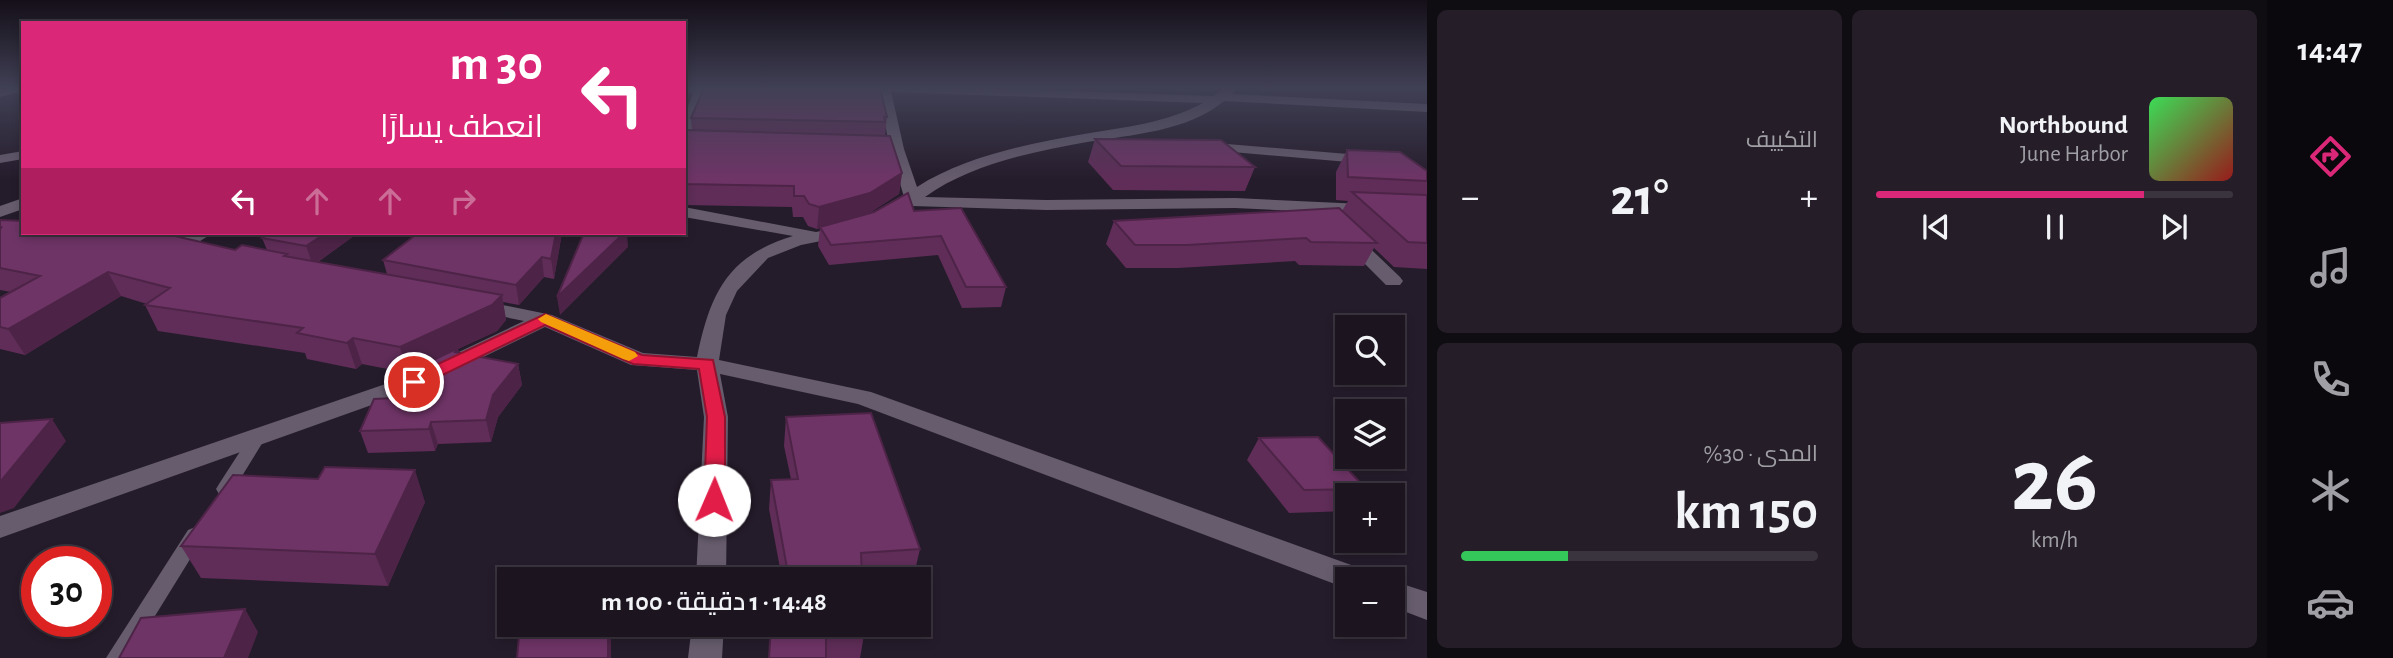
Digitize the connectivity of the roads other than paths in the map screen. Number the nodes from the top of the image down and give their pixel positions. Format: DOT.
graph roads {
  1 [pos="888,119"];
  2 [pos="1173,119"];
  3 [pos="1122,132"];
  4 [pos="1151,141"];
  5 [pos="1186,145"];
  6 [pos="21,155"];
  7 [pos="0,159"];
  8 [pos="1360,159"];
  9 [pos="910,199"];
  10 [pos="21,204"];
  11 [pos="1317,206"];
  12 [pos="0,212"];
  13 [pos="686,212"];
  14 [pos="1427,212"];
  15 [pos="821,236"];
  16 [pos="204,242"];
  17 [pos="171,246"];
  18 [pos="1393,281"];
  19 [pos="463,303"];
  20 [pos="545,319"];
  21 [pos="707,364"];
  22 [pos="258,437"];
  23 [pos="0,527"];
  24 [pos="712,567"];
  25 [pos="1335,572"];
  26 [pos="1405,598"];
  27 [pos="1427,606"];
  28 [pos="707,637"];
  29 [pos="117,658"];
  30 [pos="705,658"];
  1 -- 9 [label="street"];
  2 -- 3 [label="street"];
  3 -- 4 [label="street"];
  3 -- 9 [label="street"];
  5 -- 8 [label="street"];
  6 -- 7 [label="street"];
  9 -- 11 [label="street"];
  9 -- 15 [label="street"];
  10 -- 12 [label="street"];
  11 -- 14 [label="street"];
  11 -- 18 [label="street"];
  13 -- 15 [label="street"];
  15 -- 21 [label="street"];
  16 -- 17 [label="street"];
  19 -- 20 [label="street"];
  20 -- 21 [label="street"];
  20 -- 22 [label="street"];
  21 -- 24 [label="street"];
  21 -- 25 [label="street"];
  22 -- 23 [label="street"];
  22 -- 29 [label="lane"];
  26 -- 27 [label="street"];
  28 -- 30 [label="street"];
}
